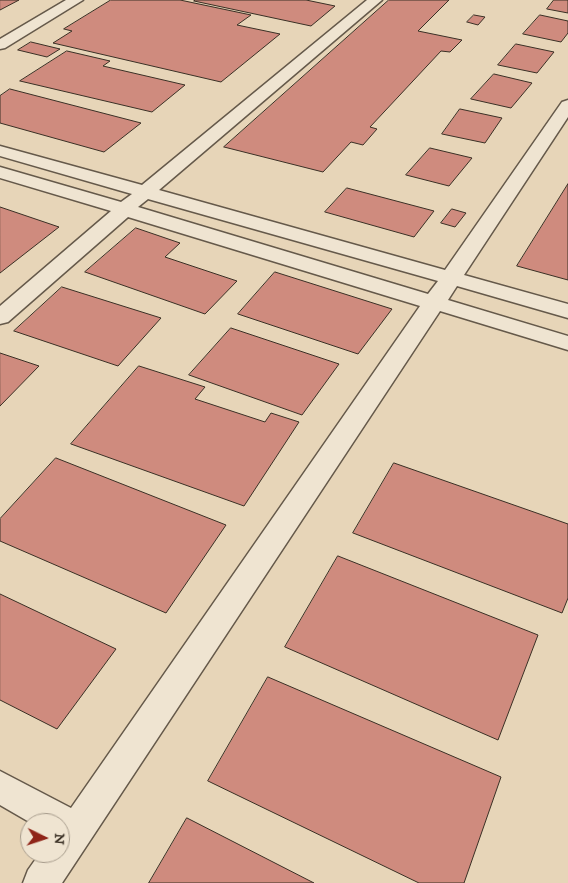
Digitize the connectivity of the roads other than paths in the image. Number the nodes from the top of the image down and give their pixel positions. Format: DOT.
graph roads {
  1 [pos="64,0"];
  2 [pos="76,0"];
  3 [pos="375,0"];
  4 [pos="0,37"];
  5 [pos="0,45"];
  6 [pos="568,105"];
  7 [pos="0,151"];
  8 [pos="0,172"];
  9 [pos="145,192"];
  10 [pos="126,209"];
  11 [pos="452,278"];
  12 [pos="435,302"];
  13 [pos="568,311"];
  14 [pos="0,317"];
  15 [pos="568,342"];
  16 [pos="0,787"];
  17 [pos="77,830"];
  18 [pos="41,883"];
  1 -- 4 [label="street"];
  2 -- 5 [label="street"];
  3 -- 9 [label="street"];
  6 -- 11 [label="street"];
  7 -- 9 [label="street"];
  8 -- 10 [label="street"];
  9 -- 10 [label="street"];
  9 -- 11 [label="street"];
  10 -- 12 [label="street"];
  10 -- 14 [label="street"];
  11 -- 12 [label="street"];
  11 -- 13 [label="street"];
  12 -- 15 [label="street"];
  12 -- 17 [label="street"];
  16 -- 17 [label="street"];
  17 -- 18 [label="street"];
}
